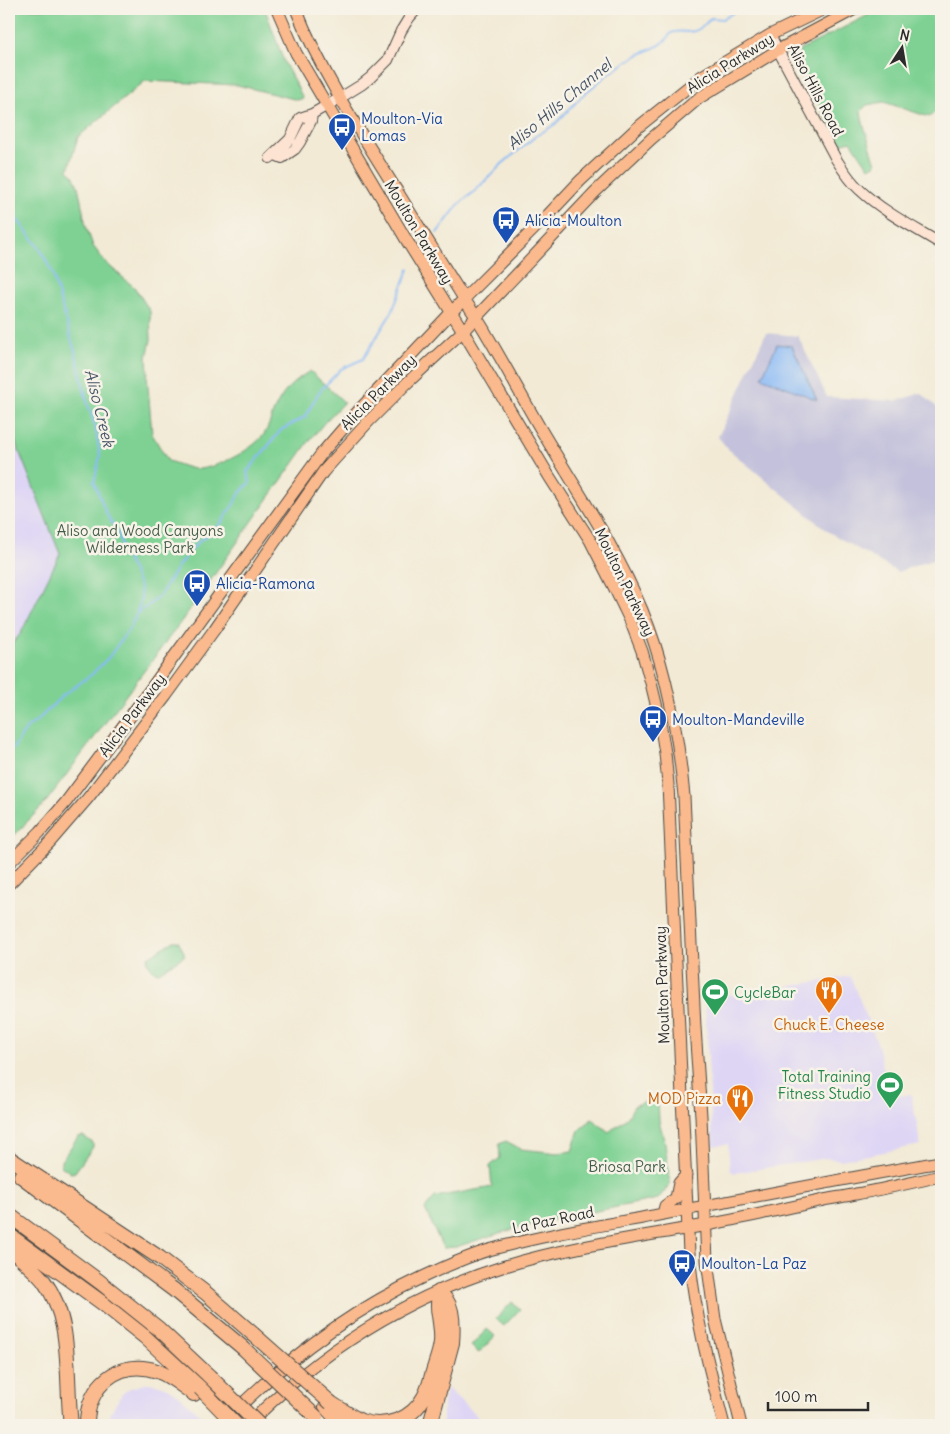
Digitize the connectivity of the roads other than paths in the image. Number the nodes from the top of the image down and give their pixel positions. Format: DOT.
graph roads {
  1 [pos="277,9"];
  2 [pos="296,9"];
  3 [pos="417,9"];
  4 [pos="824,9"];
  5 [pos="855,9"];
  6 [pos="770,35"];
  7 [pos="778,50"];
  8 [pos="340,98"];
  9 [pos="327,106"];
  10 [pos="272,157"];
  11 [pos="941,244"];
  12 [pos="496,295"];
  13 [pos="464,299"];
  14 [pos="451,314"];
  15 [pos="476,317"];
  16 [pos="463,331"];
  17 [pos="487,334"];
  18 [pos="231,579"];
  19 [pos="242,587"];
  20 [pos="147,694"];
  21 [pos="113,766"];
  22 [pos="66,802"];
  23 [pos="9,863"];
  24 [pos="9,884"];
  25 [pos="9,1158"];
  26 [pos="941,1162"];
  27 [pos="9,1168"];
  28 [pos="686,1175"];
  29 [pos="941,1176"];
  30 [pos="704,1206"];
  31 [pos="687,1209"];
  32 [pos="663,1214"];
  33 [pos="9,1215"];
  34 [pos="705,1225"];
  35 [pos="688,1228"];
  36 [pos="9,1236"];
  37 [pos="9,1248"];
  38 [pos="435,1272"];
  39 [pos="439,1292"];
  40 [pos="197,1391"];
  41 [pos="328,1405"];
  42 [pos="320,1421"];
  43 [pos="71,1425"];
  44 [pos="87,1425"];
  45 [pos="221,1425"];
  46 [pos="234,1425"];
  47 [pos="248,1425"];
  48 [pos="259,1425"];
  49 [pos="342,1425"];
  50 [pos="430,1425"];
  51 [pos="724,1425"];
  52 [pos="742,1425"];
  1 -- 9 [label="main road, Moulton Parkway"];
  2 -- 8 [label="main road, Moulton Parkway"];
  3 -- 8 [label="street"];
  4 -- 6 [label="main road, Alicia Parkway"];
  5 -- 7 [label="main road, Alicia Parkway"];
  6 -- 7 [label="street, Aliso Hills Road"];
  6 -- 13 [label="main road, Alicia Parkway"];
  7 -- 11 [label="street, Aliso Hills Road"];
  7 -- 12 [label="main road, Alicia Parkway"];
  8 -- 9 [label="street"];
  8 -- 13 [label="main road, Moulton Parkway"];
  9 -- 10 [label="street"];
  9 -- 14 [label="main road, Moulton Parkway"];
  12 -- 15 [label="main road, Alicia Parkway"];
  12 -- 17 [label="main road"];
  13 -- 14 [label="main road, Alicia Parkway"];
  13 -- 15 [label="main road, Moulton Parkway"];
  14 -- 16 [label="main road, Moulton Parkway"];
  14 -- 18 [label="main road, Alicia Parkway"];
  15 -- 16 [label="main road, Alicia Parkway"];
  15 -- 17 [label="main road, Moulton Parkway"];
  16 -- 19 [label="main road, Alicia Parkway"];
  16 -- 28 [label="main road, Moulton Parkway"];
  17 -- 30 [label="main road, Moulton Parkway"];
  18 -- 19 [label="main road"];
  18 -- 20 [label="main road, Alicia Parkway"];
  19 -- 21 [label="main road, Alicia Parkway"];
  20 -- 21 [label="main road"];
  20 -- 22 [label="main road, Alicia Parkway"];
  21 -- 22 [label="main road"];
  21 -- 24 [label="main road, Alicia Parkway"];
  22 -- 23 [label="main road, Alicia Parkway"];
  25 -- 41 [label="highway, bridge"];
  26 -- 30 [label="main road, La Paz Road"];
  27 -- 42 [label="highway, bridge"];
  28 -- 31 [label="main road, Moulton Parkway"];
  28 -- 32 [label="main road"];
  29 -- 34 [label="main road"];
  30 -- 31 [label="main road, La Paz Road"];
  30 -- 34 [label="main road, Moulton Parkway"];
  31 -- 32 [label="main road, La Paz Road"];
  31 -- 35 [label="main road, Moulton Parkway"];
  32 -- 38 [label="main road, La Paz Road"];
  33 -- 48 [label="highway, bridge"];
  34 -- 35 [label="main road"];
  34 -- 52 [label="main road, Moulton Parkway"];
  35 -- 39 [label="main road"];
  35 -- 51 [label="main road, Moulton Parkway"];
  36 -- 40 [label="highway"];
  37 -- 43 [label="highway"];
  38 -- 39 [label="main road"];
  38 -- 45 [label="main road, La Paz Road"];
  39 -- 41 [label="highway"];
  39 -- 47 [label="main road"];
  39 -- 50 [label="highway"];
  40 -- 44 [label="highway"];
  40 -- 46 [label="highway, bridge"];
  41 -- 49 [label="highway"];
}
